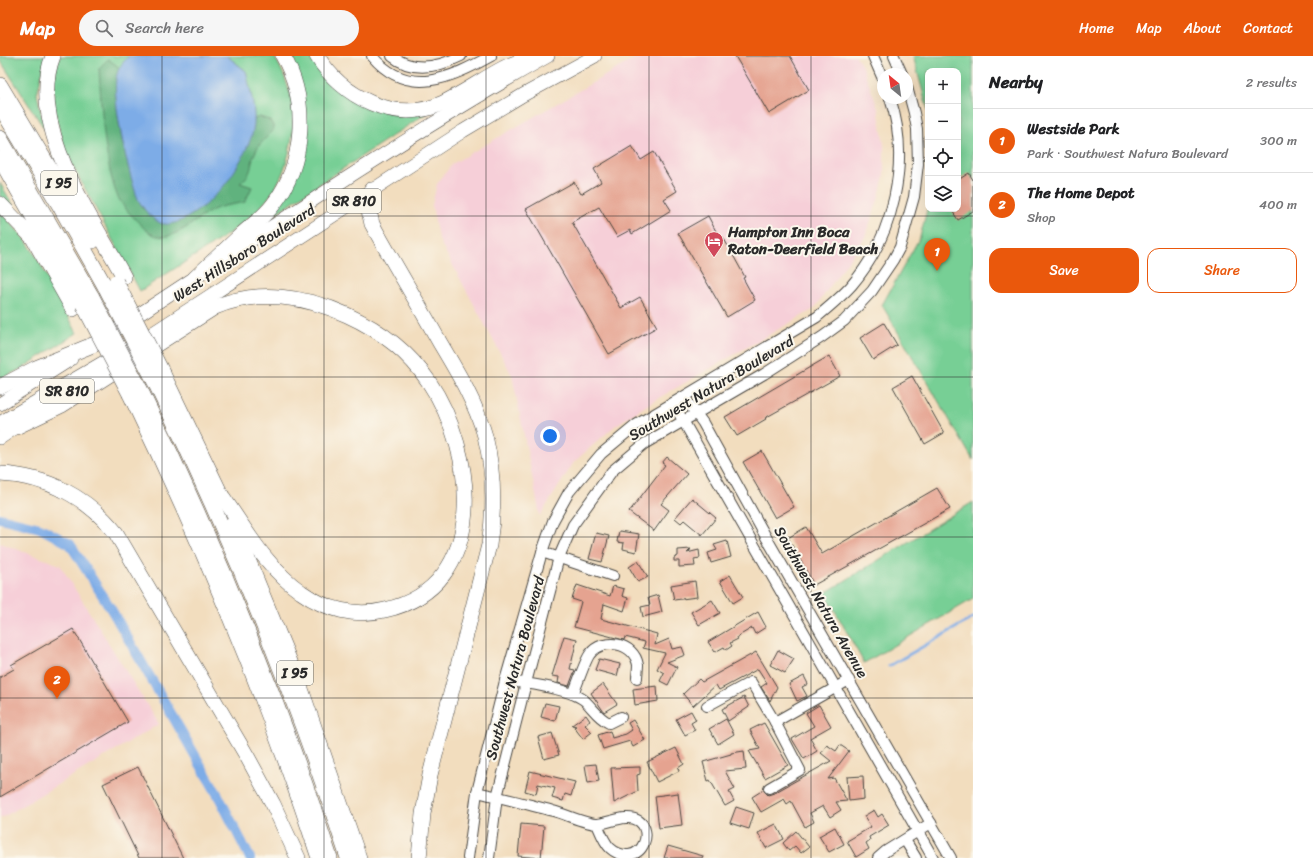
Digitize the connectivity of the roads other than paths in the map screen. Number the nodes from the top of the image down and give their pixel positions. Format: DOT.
graph roads {
  1 [pos="53,56"];
  2 [pos="283,56"];
  3 [pos="317,56"];
  4 [pos="372,56"];
  5 [pos="392,56"];
  6 [pos="461,56"];
  7 [pos="491,56"];
  8 [pos="535,56"];
  9 [pos="548,56"];
  10 [pos="594,56"];
  11 [pos="872,56"];
  12 [pos="894,56"];
  13 [pos="878,68"];
  14 [pos="899,68"];
  15 [pos="0,85"];
  16 [pos="892,104"];
  17 [pos="912,104"];
  18 [pos="0,106"];
  19 [pos="0,138"];
  20 [pos="0,159"];
  21 [pos="371,190"];
  22 [pos="0,204"];
  23 [pos="195,278"];
  24 [pos="115,282"];
  25 [pos="83,303"];
  26 [pos="95,344"];
  27 [pos="116,360"];
  28 [pos="158,377"];
  29 [pos="0,387"];
  30 [pos="135,392"];
  31 [pos="684,397"];
  32 [pos="673,403"];
  33 [pos="0,404"];
  34 [pos="696,412"];
  35 [pos="682,420"];
  36 [pos="0,424"];
  37 [pos="16,427"];
  38 [pos="0,438"];
  39 [pos="726,465"];
  40 [pos="712,472"];
  41 [pos="0,474"];
  42 [pos="220,493"];
  43 [pos="542,552"];
  44 [pos="559,557"];
  45 [pos="614,576"];
  46 [pos="637,678"];
  47 [pos="849,680"];
  48 [pos="504,681"];
  49 [pos="526,683"];
  50 [pos="835,688"];
  51 [pos="573,694"];
  52 [pos="707,706"];
  53 [pos="621,717"];
  54 [pos="775,722"];
  55 [pos="769,788"];
  56 [pos="477,792"];
  57 [pos="497,797"];
  58 [pos="931,823"];
  59 [pos="597,824"];
  60 [pos="918,832"];
  61 [pos="904,840"];
  62 [pos="298,858"];
  63 [pos="318,858"];
  64 [pos="330,858"];
  65 [pos="348,858"];
  66 [pos="359,858"];
  67 [pos="419,858"];
  68 [pos="468,858"];
  69 [pos="489,858"];
  70 [pos="878,858"];
  71 [pos="916,858"];
  72 [pos="933,858"];
  73 [pos="951,858"];
  1 -- 24 [label="highway"];
  2 -- 23 [label="highway"];
  3 -- 8 [label="highway"];
  4 -- 7 [label="street"];
  5 -- 6 [label="street"];
  9 -- 23 [label="main road, West Hillsboro Boulevard / SR 810"];
  10 -- 21 [label="main road, West Hillsboro Boulevard / SR 810"];
  11 -- 13 [label="street"];
  12 -- 14 [label="street"];
  15 -- 24 [label="highway, I 95"];
  16 -- 31 [label="street, Southwest Natura Boulevard"];
  17 -- 34 [label="street, Southwest Natura Boulevard"];
  18 -- 24 [label="highway"];
  19 -- 25 [label="highway"];
  20 -- 25 [label="highway, I 95"];
  21 -- 27 [label="main road, West Hillsboro Boulevard / SR 810"];
  21 -- 67 [label="highway"];
  22 -- 25 [label="highway"];
  23 -- 26 [label="main road, West Hillsboro Boulevard / SR 810"];
  24 -- 28 [label="highway, bridge"];
  24 -- 28 [label="highway, I 95, bridge"];
  25 -- 27 [label="highway, I 95, bridge"];
  25 -- 30 [label="highway, bridge"];
  26 -- 29 [label="highway"];
  26 -- 33 [label="main road, West Hillsboro Boulevard / SR 810"];
  27 -- 30 [label="highway, I 95, bridge"];
  27 -- 36 [label="highway"];
  27 -- 37 [label="main road, West Hillsboro Boulevard / SR 810"];
  28 -- 42 [label="highway, I 95"];
  28 -- 65 [label="highway"];
  30 -- 63 [label="highway, I 95"];
  30 -- 64 [label="highway"];
  31 -- 32 [label="street, Southwest Natura Boulevard"];
  31 -- 34 [label="street, Southwest Natura Avenue"];
  32 -- 35 [label="street, Southwest Natura Avenue"];
  32 -- 43 [label="street, Southwest Natura Boulevard"];
  34 -- 35 [label="street, Southwest Natura Boulevard"];
  34 -- 39 [label="street, Southwest Natura Avenue"];
  35 -- 40 [label="street, Southwest Natura Avenue"];
  35 -- 44 [label="street, Southwest Natura Boulevard"];
  37 -- 38 [label="main road, West Hillsboro Boulevard / SR 810"];
  37 -- 42 [label="highway"];
  39 -- 40 [label="street"];
  39 -- 47 [label="street, Southwest Natura Avenue"];
  40 -- 50 [label="street, Southwest Natura Avenue"];
  41 -- 62 [label="highway"];
  42 -- 66 [label="highway, I 95"];
  43 -- 44 [label="street"];
  43 -- 48 [label="street, Southwest Natura Boulevard"];
  44 -- 45 [label="street"];
  44 -- 49 [label="street, Southwest Natura Boulevard"];
  46 -- 51 [label="street"];
  47 -- 50 [label="street"];
  47 -- 58 [label="street, Southwest Natura Avenue"];
  48 -- 49 [label="street"];
  48 -- 56 [label="street, Southwest Natura Boulevard"];
  49 -- 51 [label="street"];
  49 -- 57 [label="street, Southwest Natura Boulevard"];
  50 -- 54 [label="street"];
  50 -- 60 [label="street, Southwest Natura Avenue"];
  51 -- 53 [label="street"];
  52 -- 54 [label="street"];
  54 -- 55 [label="street"];
  56 -- 57 [label="street"];
  56 -- 68 [label="street, Southwest Natura Boulevard"];
  57 -- 59 [label="street"];
  57 -- 69 [label="street, Southwest Natura Boulevard"];
  58 -- 60 [label="street"];
  58 -- 73 [label="street, Southwest Natura Avenue"];
  59 -- 59 [label="street"];
  60 -- 61 [label="street"];
  60 -- 72 [label="street, Southwest Natura Avenue"];
  61 -- 70 [label="street"];
  61 -- 71 [label="street"];
}
